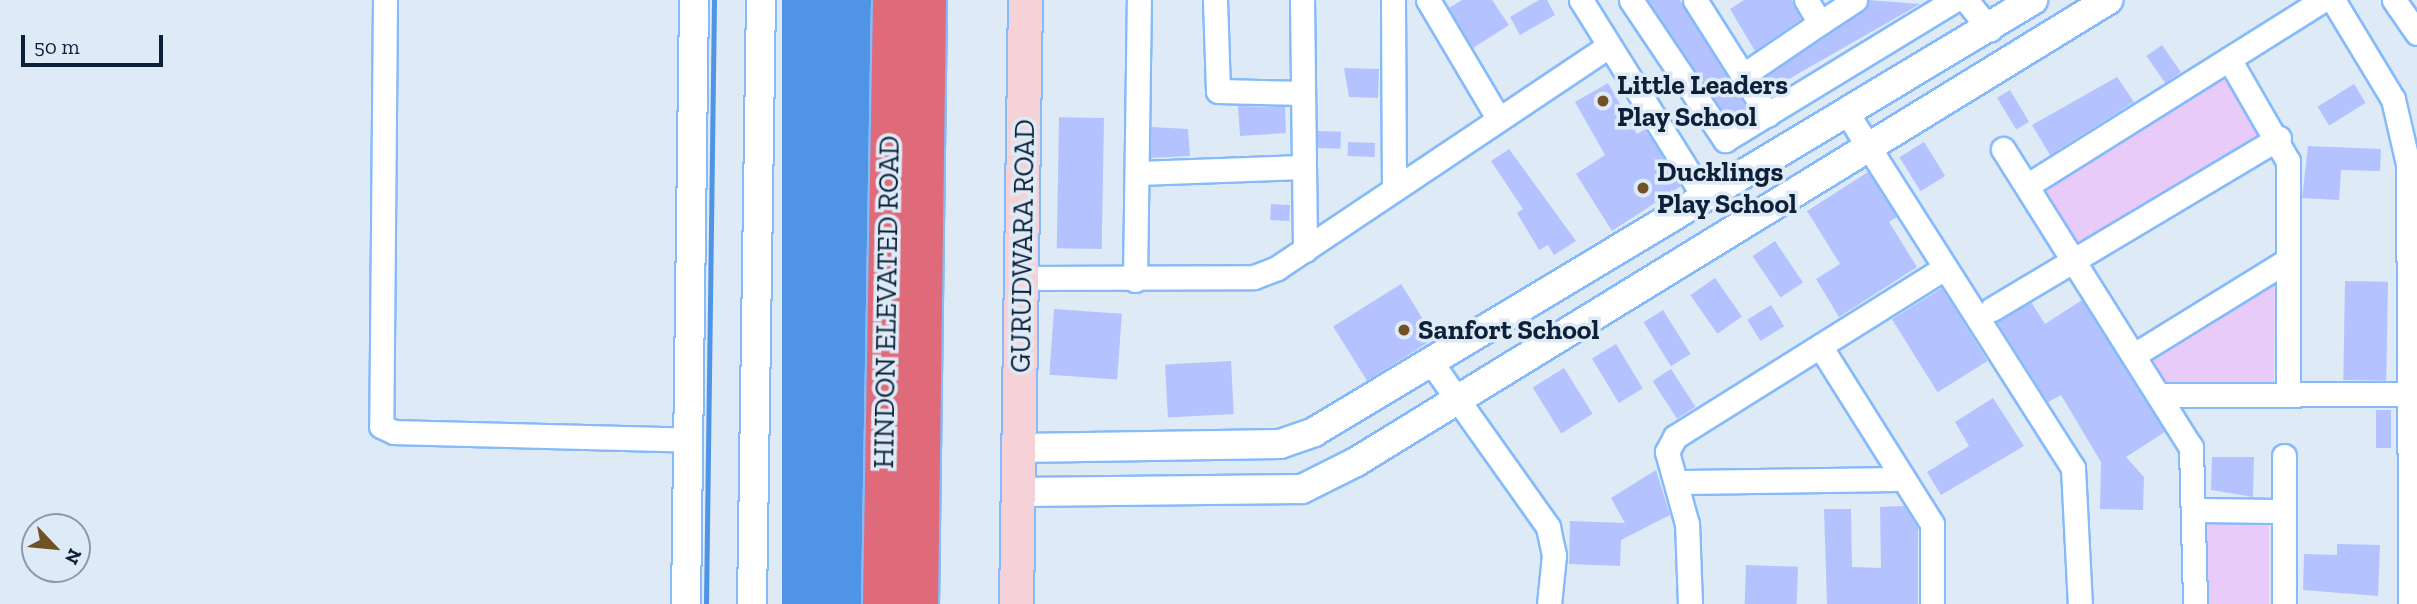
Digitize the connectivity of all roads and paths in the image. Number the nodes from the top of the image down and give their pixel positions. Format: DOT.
graph roads {
  1 [pos="384,0"];
  2 [pos="694,0"];
  3 [pos="761,0"];
  4 [pos="892,0"];
  5 [pos="927,0"];
  6 [pos="1025,0"];
  7 [pos="1139,0"];
  8 [pos="1215,0"];
  9 [pos="1302,0"];
  10 [pos="1393,0"];
  11 [pos="1428,0"];
  12 [pos="1581,0"];
  13 [pos="1631,0"];
  14 [pos="1695,0"];
  15 [pos="1806,0"];
  16 [pos="1855,0"];
  17 [pos="1954,0"];
  18 [pos="1966,0"];
  19 [pos="2033,0"];
  20 [pos="2108,0"];
  21 [pos="2323,0"];
  22 [pos="2333,0"];
  23 [pos="2394,0"];
  24 [pos="1820,23"];
  25 [pos="1990,30"];
  26 [pos="2417,33"];
  27 [pos="1609,46"];
  28 [pos="2229,59"];
  29 [pos="1745,74"];
  30 [pos="1303,93"];
  31 [pos="1845,110"];
  32 [pos="1768,115"];
  33 [pos="1498,118"];
  34 [pos="2279,138"];
  35 [pos="1869,147"];
  36 [pos="2003,149"];
  37 [pos="2412,164"];
  38 [pos="1304,167"];
  39 [pos="1136,173"];
  40 [pos="2028,185"];
  41 [pos="1394,186"];
  42 [pos="1704,197"];
  43 [pos="1305,250"];
  44 [pos="2074,258"];
  45 [pos="2286,261"];
  46 [pos="1943,269"];
  47 [pos="1022,278"];
  48 [pos="1135,280"];
  49 [pos="2414,290"];
  50 [pos="1992,309"];
  51 [pos="1820,346"];
  52 [pos="2134,355"];
  53 [pos="1433,365"];
  54 [pos="2288,393"];
  55 [pos="2159,394"];
  56 [pos="2411,394"];
  57 [pos="1454,402"];
  58 [pos="690,440"];
  59 [pos="1020,448"];
  60 [pos="2284,456"];
  61 [pos="1903,479"];
  62 [pos="1678,482"];
  63 [pos="1020,492"];
  64 [pos="2196,510"];
  65 [pos="2283,511"];
  66 [pos="1019,599"];
  67 [pos="686,604"];
  68 [pos="752,604"];
  69 [pos="882,604"];
  70 [pos="919,604"];
  71 [pos="1549,604"];
  72 [pos="1690,604"];
  73 [pos="1932,604"];
  74 [pos="2080,604"];
  75 [pos="2195,604"];
  76 [pos="2284,604"];
  77 [pos="2410,604"];
  1 -- 58 [label="street"];
  2 -- 58 [label="street"];
  3 -- 68 [label="street"];
  4 -- 69 [label="highway, HINDON ELEVATED ROAD"];
  5 -- 70 [label="highway, HINDON ELEVATED ROAD"];
  6 -- 47 [label="main road, GURUDWARA ROAD"];
  7 -- 39 [label="street"];
  8 -- 30 [label="street"];
  9 -- 30 [label="street"];
  10 -- 41 [label="street"];
  11 -- 33 [label="street"];
  12 -- 27 [label="street"];
  13 -- 32 [label="street"];
  14 -- 29 [label="street"];
  15 -- 24 [label="street"];
  16 -- 24 [label="street"];
  17 -- 32 [label="street"];
  18 -- 25 [label="street"];
  19 -- 25 [label="street"];
  20 -- 35 [label="street"];
  21 -- 28 [label="street"];
  22 -- 37 [label="street"];
  23 -- 26 [label="street"];
  24 -- 29 [label="street"];
  25 -- 31 [label="street"];
  27 -- 33 [label="street"];
  27 -- 42 [label="street"];
  28 -- 34 [label="street"];
  28 -- 40 [label="street"];
  29 -- 32 [label="street"];
  30 -- 38 [label="street"];
  31 -- 35 [label="street"];
  31 -- 42 [label="street"];
  33 -- 41 [label="street"];
  34 -- 44 [label="street"];
  34 -- 45 [label="street"];
  35 -- 46 [label="street"];
  35 -- 57 [label="street"];
  36 -- 40 [label="street"];
  37 -- 49 [label="street"];
  38 -- 39 [label="street"];
  38 -- 43 [label="street"];
  39 -- 48 [label="street"];
  40 -- 44 [label="street"];
  41 -- 43 [label="street"];
  42 -- 53 [label="street"];
  43 -- 48 [label="street"];
  44 -- 50 [label="street"];
  44 -- 52 [label="street"];
  45 -- 52 [label="street"];
  45 -- 54 [label="street"];
  46 -- 51 [label="street"];
  46 -- 74 [label="street"];
  47 -- 48 [label="street"];
  47 -- 59 [label="main road, GURUDWARA ROAD"];
  49 -- 56 [label="street"];
  51 -- 61 [label="street"];
  51 -- 62 [label="street"];
  52 -- 55 [label="street"];
  53 -- 57 [label="street"];
  53 -- 59 [label="street"];
  54 -- 55 [label="street"];
  54 -- 56 [label="street"];
  55 -- 64 [label="street"];
  56 -- 77 [label="street"];
  57 -- 63 [label="street"];
  57 -- 71 [label="street"];
  58 -- 67 [label="street"];
  59 -- 63 [label="main road, GURUDWARA ROAD"];
  60 -- 65 [label="street"];
  61 -- 62 [label="street"];
  61 -- 73 [label="street"];
  62 -- 72 [label="street"];
  63 -- 66 [label="main road, GURUDWARA ROAD"];
  64 -- 65 [label="street"];
  64 -- 75 [label="street"];
  65 -- 76 [label="street"];
}
